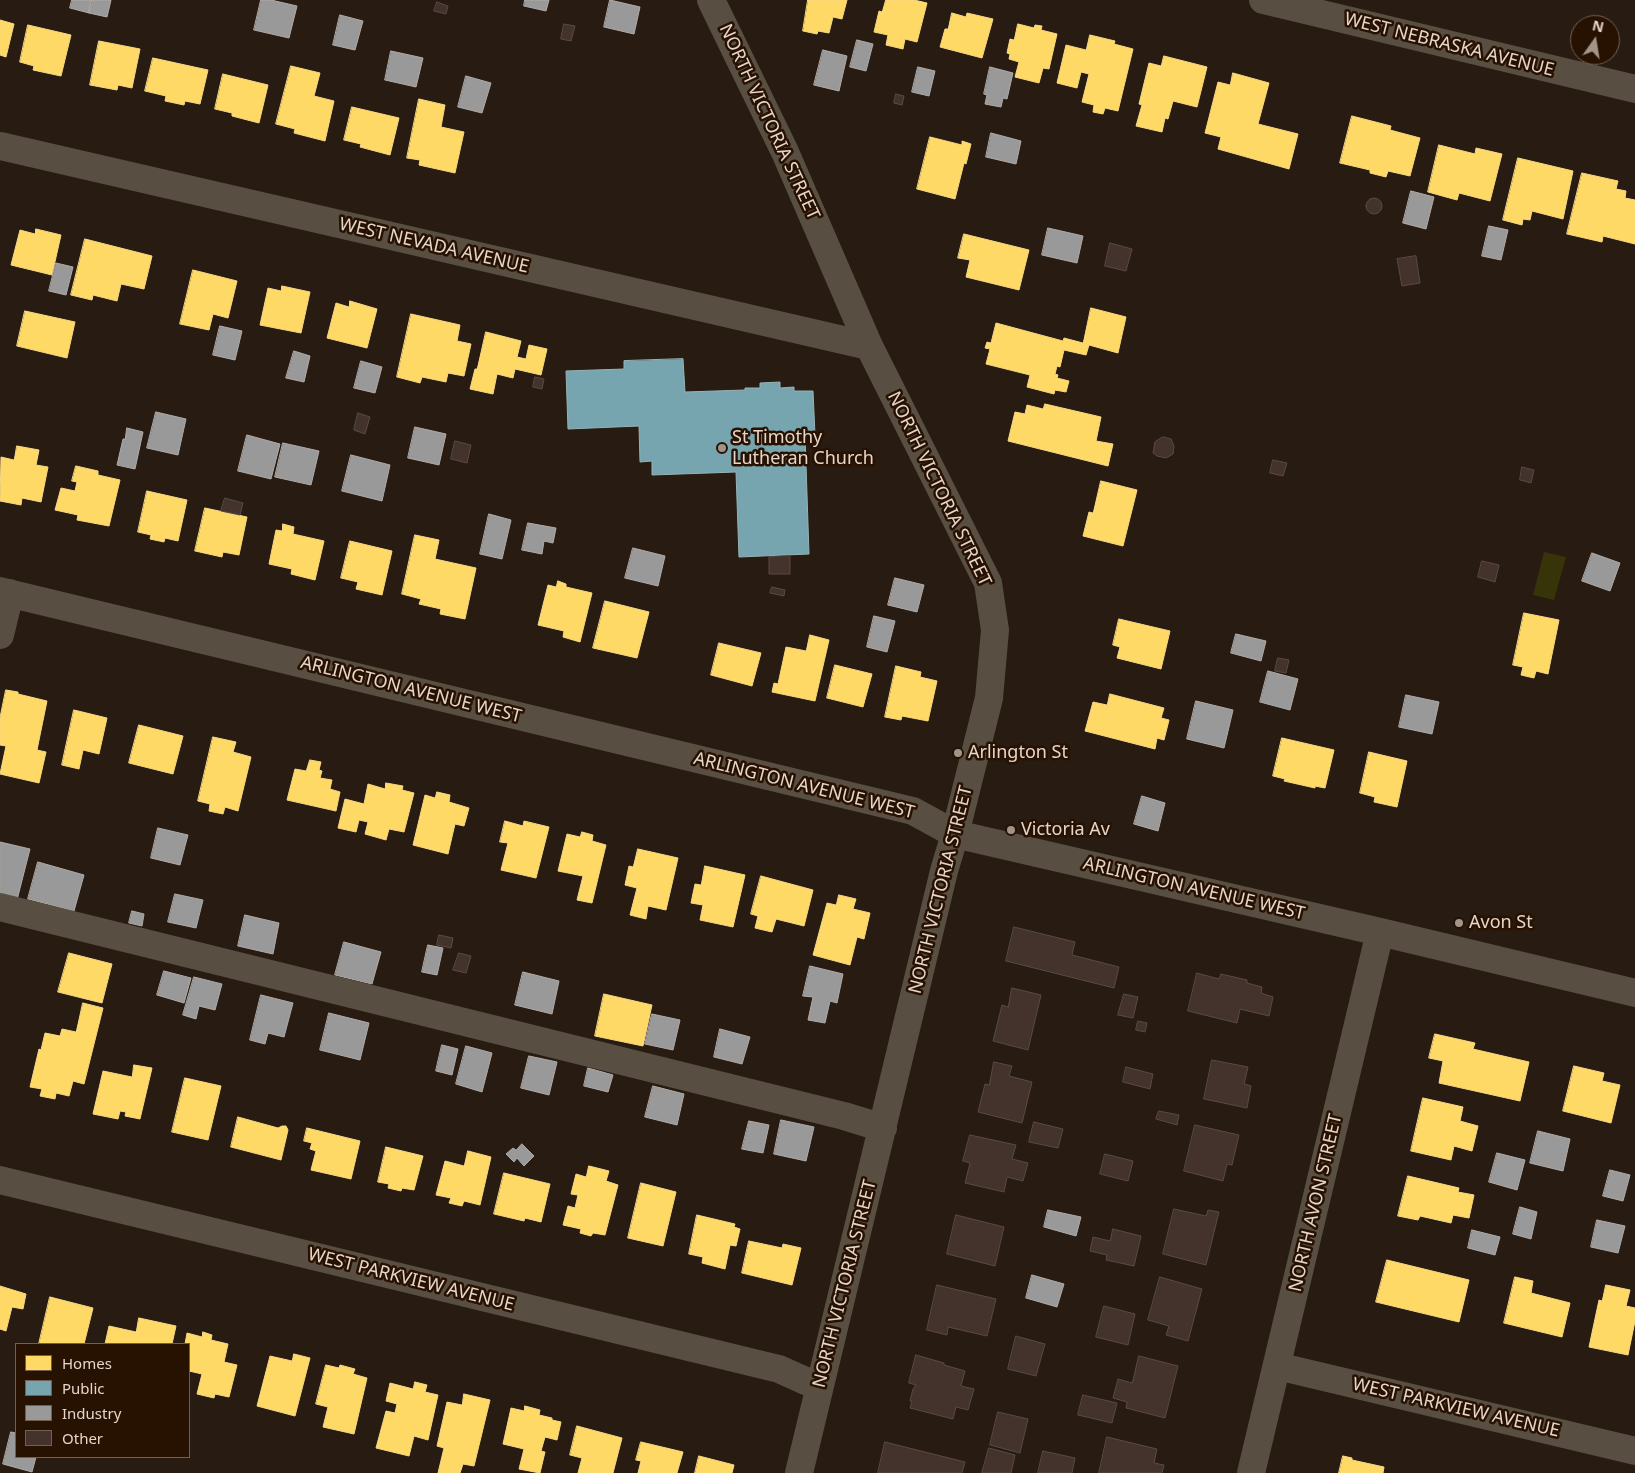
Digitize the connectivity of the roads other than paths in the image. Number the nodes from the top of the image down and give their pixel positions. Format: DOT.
graph roads {
  1 [pos="711,0"];
  2 [pos="1263,0"];
  3 [pos="1635,89"];
  4 [pos="0,146"];
  5 [pos="868,346"];
  6 [pos="5,592"];
  7 [pos="0,635"];
  8 [pos="955,834"];
  9 [pos="0,907"];
  10 [pos="1380,932"];
  11 [pos="1635,993"];
  12 [pos="883,1128"];
  13 [pos="0,1180"];
  14 [pos="1277,1366"];
  15 [pos="819,1387"];
  16 [pos="1635,1450"];
  17 [pos="799,1473"];
  18 [pos="1251,1473"];
  1 -- 5 [label="street, NORTH VICTORIA STREET"];
  2 -- 3 [label="street, WEST NEBRASKA AVENUE"];
  4 -- 5 [label="street, WEST NEVADA AVENUE"];
  5 -- 8 [label="street, NORTH VICTORIA STREET"];
  6 -- 7 [label="street"];
  6 -- 8 [label="street, ARLINGTON AVENUE WEST"];
  8 -- 10 [label="street, ARLINGTON AVENUE WEST"];
  8 -- 12 [label="street, NORTH VICTORIA STREET"];
  9 -- 12 [label="street"];
  10 -- 11 [label="street, ARLINGTON AVENUE WEST"];
  10 -- 14 [label="street, NORTH AVON STREET"];
  12 -- 15 [label="street, NORTH VICTORIA STREET"];
  13 -- 15 [label="street, WEST PARKVIEW AVENUE"];
  14 -- 16 [label="street, WEST PARKVIEW AVENUE"];
  14 -- 18 [label="street, NORTH AVON STREET"];
  15 -- 17 [label="street, NORTH VICTORIA STREET"];
}
